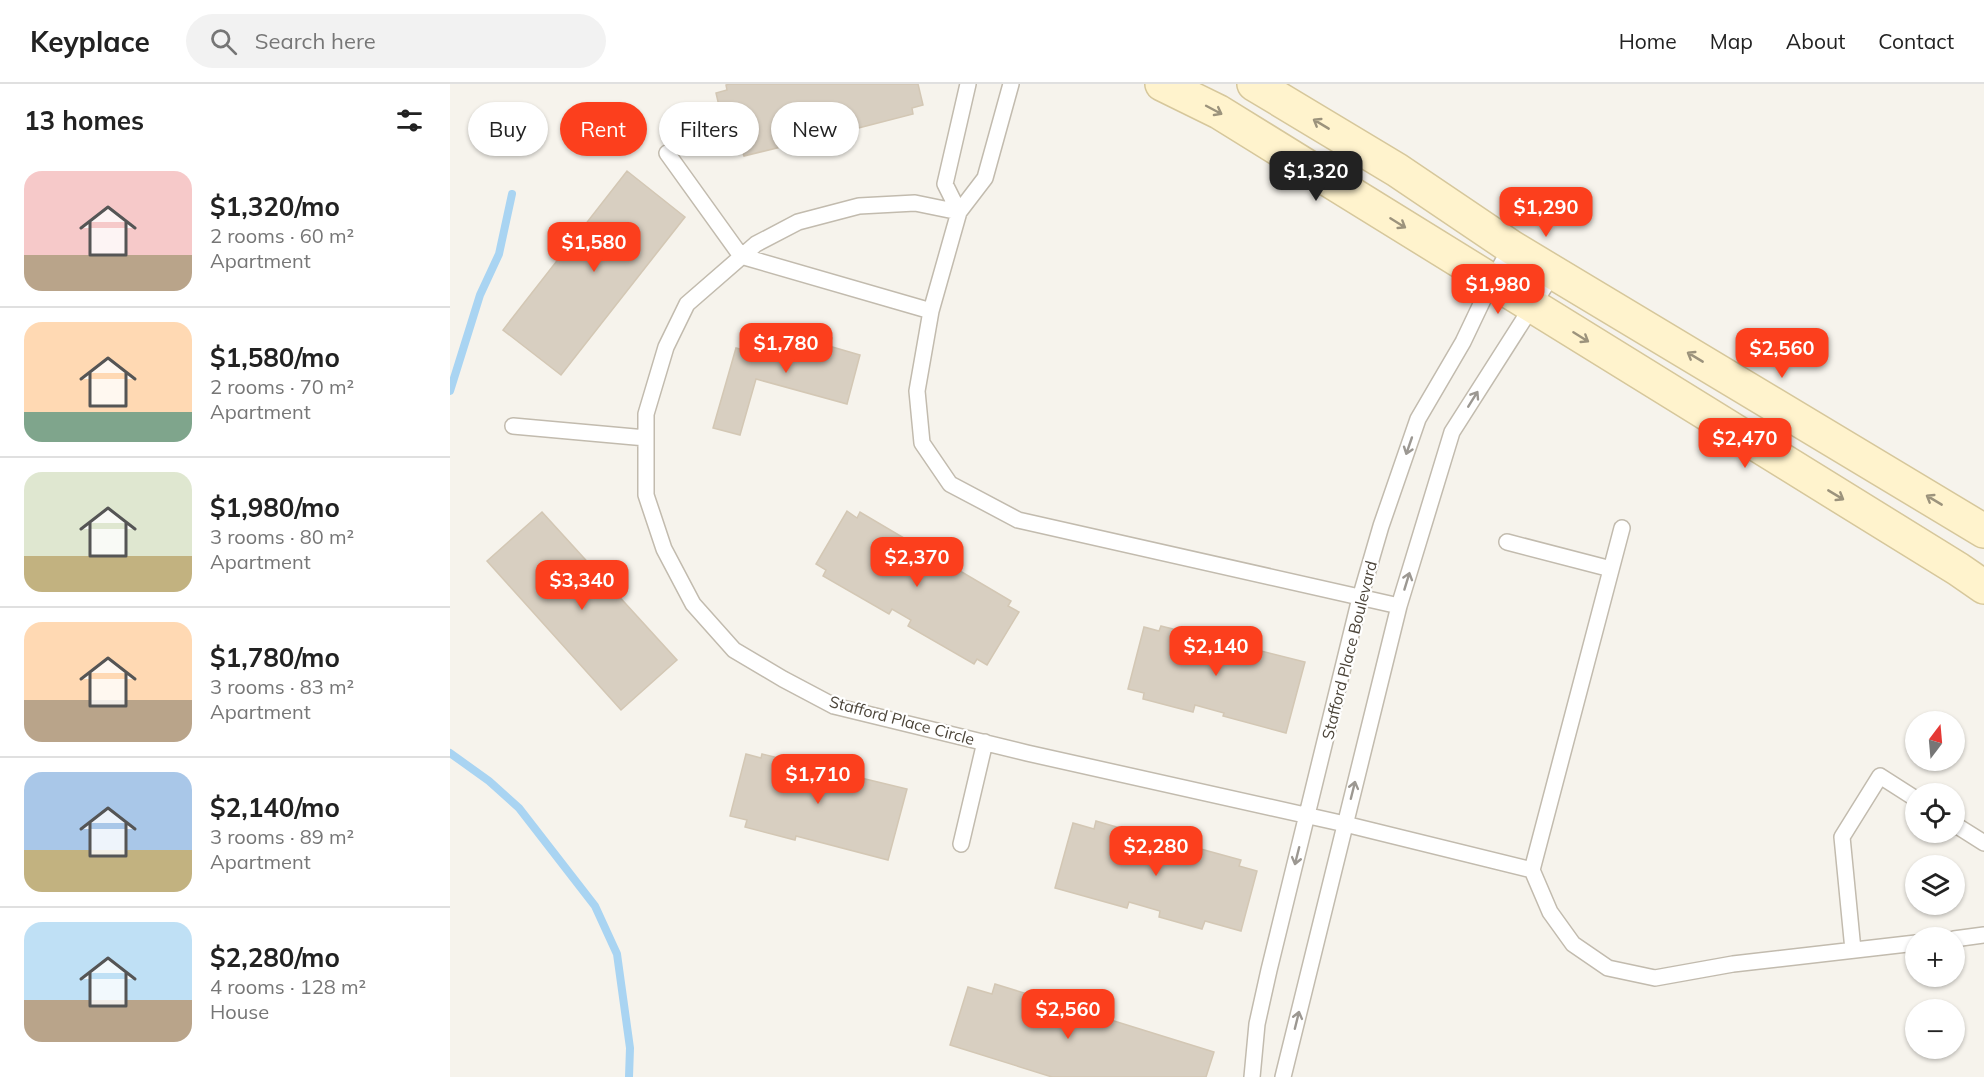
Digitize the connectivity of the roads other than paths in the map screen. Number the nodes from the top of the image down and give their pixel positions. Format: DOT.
graph roads {
  1 [pos="968,84"];
  2 [pos="1011,84"];
  3 [pos="1162,84"];
  4 [pos="1254,84"];
  5 [pos="669,156"];
  6 [pos="959,212"];
  7 [pos="1512,247"];
  8 [pos="741,256"];
  9 [pos="1554,272"];
  10 [pos="1492,281"];
  11 [pos="1531,306"];
  12 [pos="931,311"];
  13 [pos="513,426"];
  14 [pos="646,438"];
  15 [pos="1622,528"];
  16 [pos="1984,531"];
  17 [pos="1507,542"];
  18 [pos="1611,569"];
  19 [pos="1984,587"];
  20 [pos="1360,598"];
  21 [pos="1399,606"];
  22 [pos="985,742"];
  23 [pos="1905,792"];
  24 [pos="1308,816"];
  25 [pos="1345,824"];
  26 [pos="1965,831"];
  27 [pos="1984,843"];
  28 [pos="961,844"];
  29 [pos="1532,870"];
  30 [pos="1984,935"];
  31 [pos="1965,938"];
  32 [pos="1905,944"];
  33 [pos="1853,950"];
  34 [pos="1252,1077"];
  35 [pos="1283,1077"];
  1 -- 6 [label="lane"];
  2 -- 6 [label="lane"];
  3 -- 10 [label="main road, one-way"];
  7 -- 4 [label="main road, one-way"];
  5 -- 8 [label="lane"];
  6 -- 8 [label="lane, Stafford Place Circle"];
  6 -- 12 [label="lane"];
  7 -- 9 [label="main road"];
  7 -- 10 [label="lane, Stafford Place Boulevard"];
  8 -- 12 [label="lane"];
  8 -- 14 [label="lane, Stafford Place Circle"];
  9 -- 11 [label="lane"];
  16 -- 9 [label="main road, one-way"];
  10 -- 11 [label="main road"];
  10 -- 20 [label="lane, Stafford Place Boulevard, one-way"];
  11 -- 19 [label="main road, one-way"];
  21 -- 11 [label="lane, one-way"];
  12 -- 20 [label="lane"];
  13 -- 14 [label="lane"];
  14 -- 22 [label="lane, Stafford Place Circle"];
  15 -- 18 [label="lane"];
  17 -- 18 [label="lane"];
  18 -- 29 [label="lane"];
  20 -- 21 [label="lane"];
  20 -- 24 [label="lane, Stafford Place Boulevard"];
  25 -- 21 [label="lane, one-way"];
  22 -- 24 [label="lane, Stafford Place Circle"];
  22 -- 28 [label="lane"];
  23 -- 33 [label="lane"];
  24 -- 25 [label="lane, Stafford Place Circle"];
  24 -- 34 [label="lane, Stafford Place Boulevard, one-way"];
  25 -- 29 [label="lane, Stafford Place Circle"];
  35 -- 25 [label="lane, one-way"];
  26 -- 27 [label="lane"];
  29 -- 33 [label="lane"];
  30 -- 31 [label="lane"];
  32 -- 33 [label="lane"];
}
